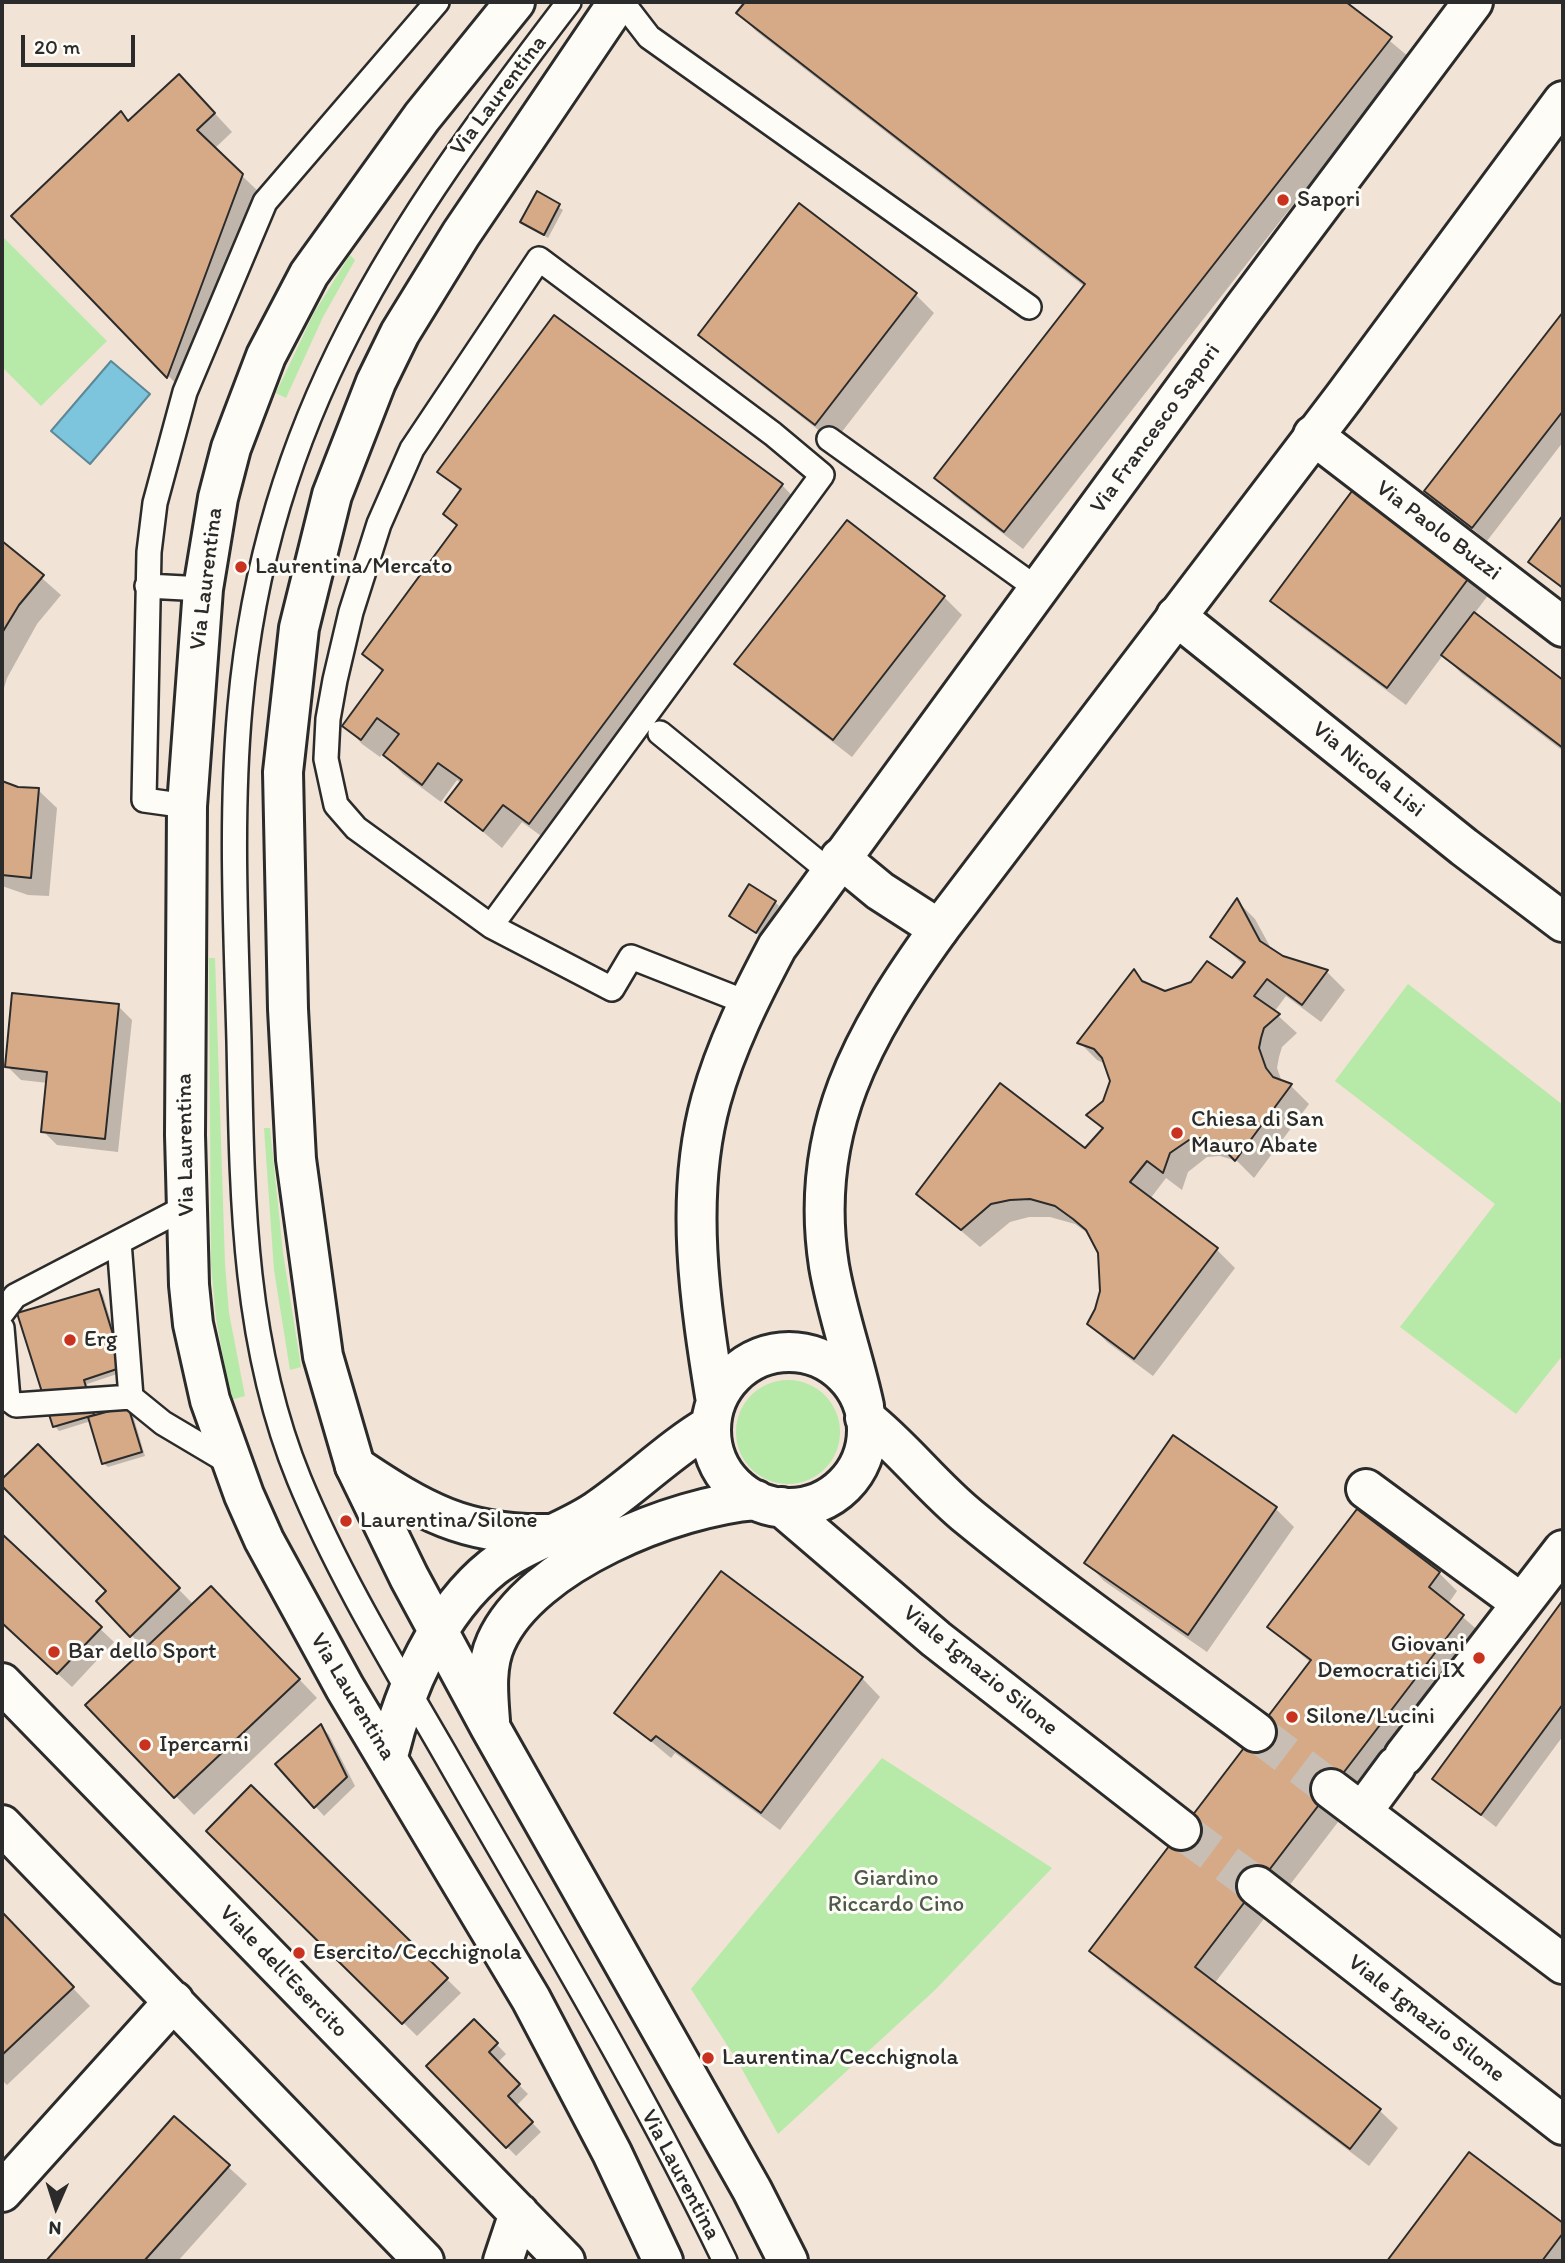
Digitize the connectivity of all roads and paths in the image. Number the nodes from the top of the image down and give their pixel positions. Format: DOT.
graph roads {
  1 [pos="437,2"];
  2 [pos="515,2"];
  3 [pos="569,2"];
  4 [pos="620,2"];
  5 [pos="1474,2"];
  6 [pos="1563,101"];
  7 [pos="1029,307"];
  8 [pos="1313,435"];
  9 [pos="829,439"];
  10 [pos="147,586"];
  11 [pos="203,589"];
  12 [pos="1039,590"];
  13 [pos="1176,616"];
  14 [pos="1563,627"];
  15 [pos="660,733"];
  16 [pos="187,806"];
  17 [pos="835,865"];
  18 [pos="1563,922"];
  19 [pos="491,926"];
  20 [pos="939,929"];
  21 [pos="748,1003"];
  22 [pos="187,1207"];
  23 [pos="119,1242"];
  24 [pos="2,1313"];
  25 [pos="2,1328"];
  26 [pos="131,1397"];
  27 [pos="864,1412"];
  28 [pos="713,1413"];
  29 [pos="233,1465"];
  30 [pos="355,1466"];
  31 [pos="1366,1489"];
  32 [pos="769,1504"];
  33 [pos="548,1534"];
  34 [pos="1563,1550"];
  35 [pos="1521,1603"];
  36 [pos="439,1632"];
  37 [pos="2,1683"];
  38 [pos="409,1691"];
  39 [pos="490,1727"];
  40 [pos="1256,1732"];
  41 [pos="388,1756"];
  42 [pos="1331,1789"];
  43 [pos="1362,1812"];
  44 [pos="2,1825"];
  45 [pos="1181,1830"];
  46 [pos="1257,1886"];
  47 [pos="1563,1964"];
  48 [pos="174,2001"];
  49 [pos="1563,2125"];
  50 [pos="2,2192"];
  51 [pos="519,2213"];
  52 [pos="424,2261"];
  53 [pos="503,2261"];
  54 [pos="565,2261"];
  55 [pos="663,2261"];
  56 [pos="725,2261"];
  57 [pos="788,2261"];
  1 -- 10 [label="lane"];
  2 -- 11 [label="street, Via Laurentina"];
  3 -- 38 [label="lane, Via Laurentina"];
  4 -- 7 [label="lane"];
  4 -- 30 [label="street, Via Laurentina"];
  5 -- 12 [label="street, Via Francesco Sapori"];
  6 -- 8 [label="street"];
  8 -- 13 [label="street"];
  8 -- 14 [label="street, Via Paolo Buzzi"];
  9 -- 12 [label="lane"];
  10 -- 11 [label="lane"];
  10 -- 16 [label="lane"];
  11 -- 16 [label="street, Via Laurentina"];
  12 -- 17 [label="street, Via Francesco Sapori"];
  13 -- 18 [label="street, Via Nicola Lisi"];
  13 -- 20 [label="street"];
  15 -- 17 [label="lane"];
  16 -- 22 [label="street, Via Laurentina"];
  17 -- 20 [label="street"];
  17 -- 21 [label="street, Via Francesco Sapori"];
  19 -- 19 [label="lane"];
  19 -- 21 [label="lane"];
  20 -- 27 [label="street"];
  21 -- 28 [label="street, Via Francesco Sapori"];
  22 -- 23 [label="lane"];
  22 -- 29 [label="street, Via Laurentina"];
  23 -- 24 [label="lane"];
  23 -- 26 [label="lane"];
  25 -- 26 [label="lane"];
  26 -- 29 [label="lane"];
  27 -- 28 [label="street"];
  27 -- 32 [label="street"];
  27 -- 40 [label="street"];
  28 -- 32 [label="street"];
  28 -- 33 [label="street"];
  29 -- 41 [label="street, Via Laurentina"];
  30 -- 33 [label="street"];
  30 -- 36 [label="street, Via Laurentina"];
  31 -- 35 [label="street"];
  32 -- 39 [label="street"];
  32 -- 45 [label="street, Viale Ignazio Silone"];
  33 -- 36 [label="street"];
  34 -- 35 [label="street"];
  35 -- 43 [label="street"];
  36 -- 38 [label="street"];
  36 -- 39 [label="street, Via Laurentina"];
  37 -- 51 [label="street, Viale dell'Esercito"];
  38 -- 41 [label="street"];
  38 -- 56 [label="lane, Via Laurentina"];
  39 -- 57 [label="street, Via Laurentina"];
  41 -- 55 [label="street, Via Laurentina"];
  42 -- 43 [label="street"];
  43 -- 47 [label="street"];
  44 -- 48 [label="street"];
  46 -- 49 [label="street, Viale Ignazio Silone"];
  48 -- 50 [label="street"];
  48 -- 52 [label="street"];
  51 -- 53 [label="street"];
  51 -- 54 [label="street, Viale dell'Esercito"];
}
